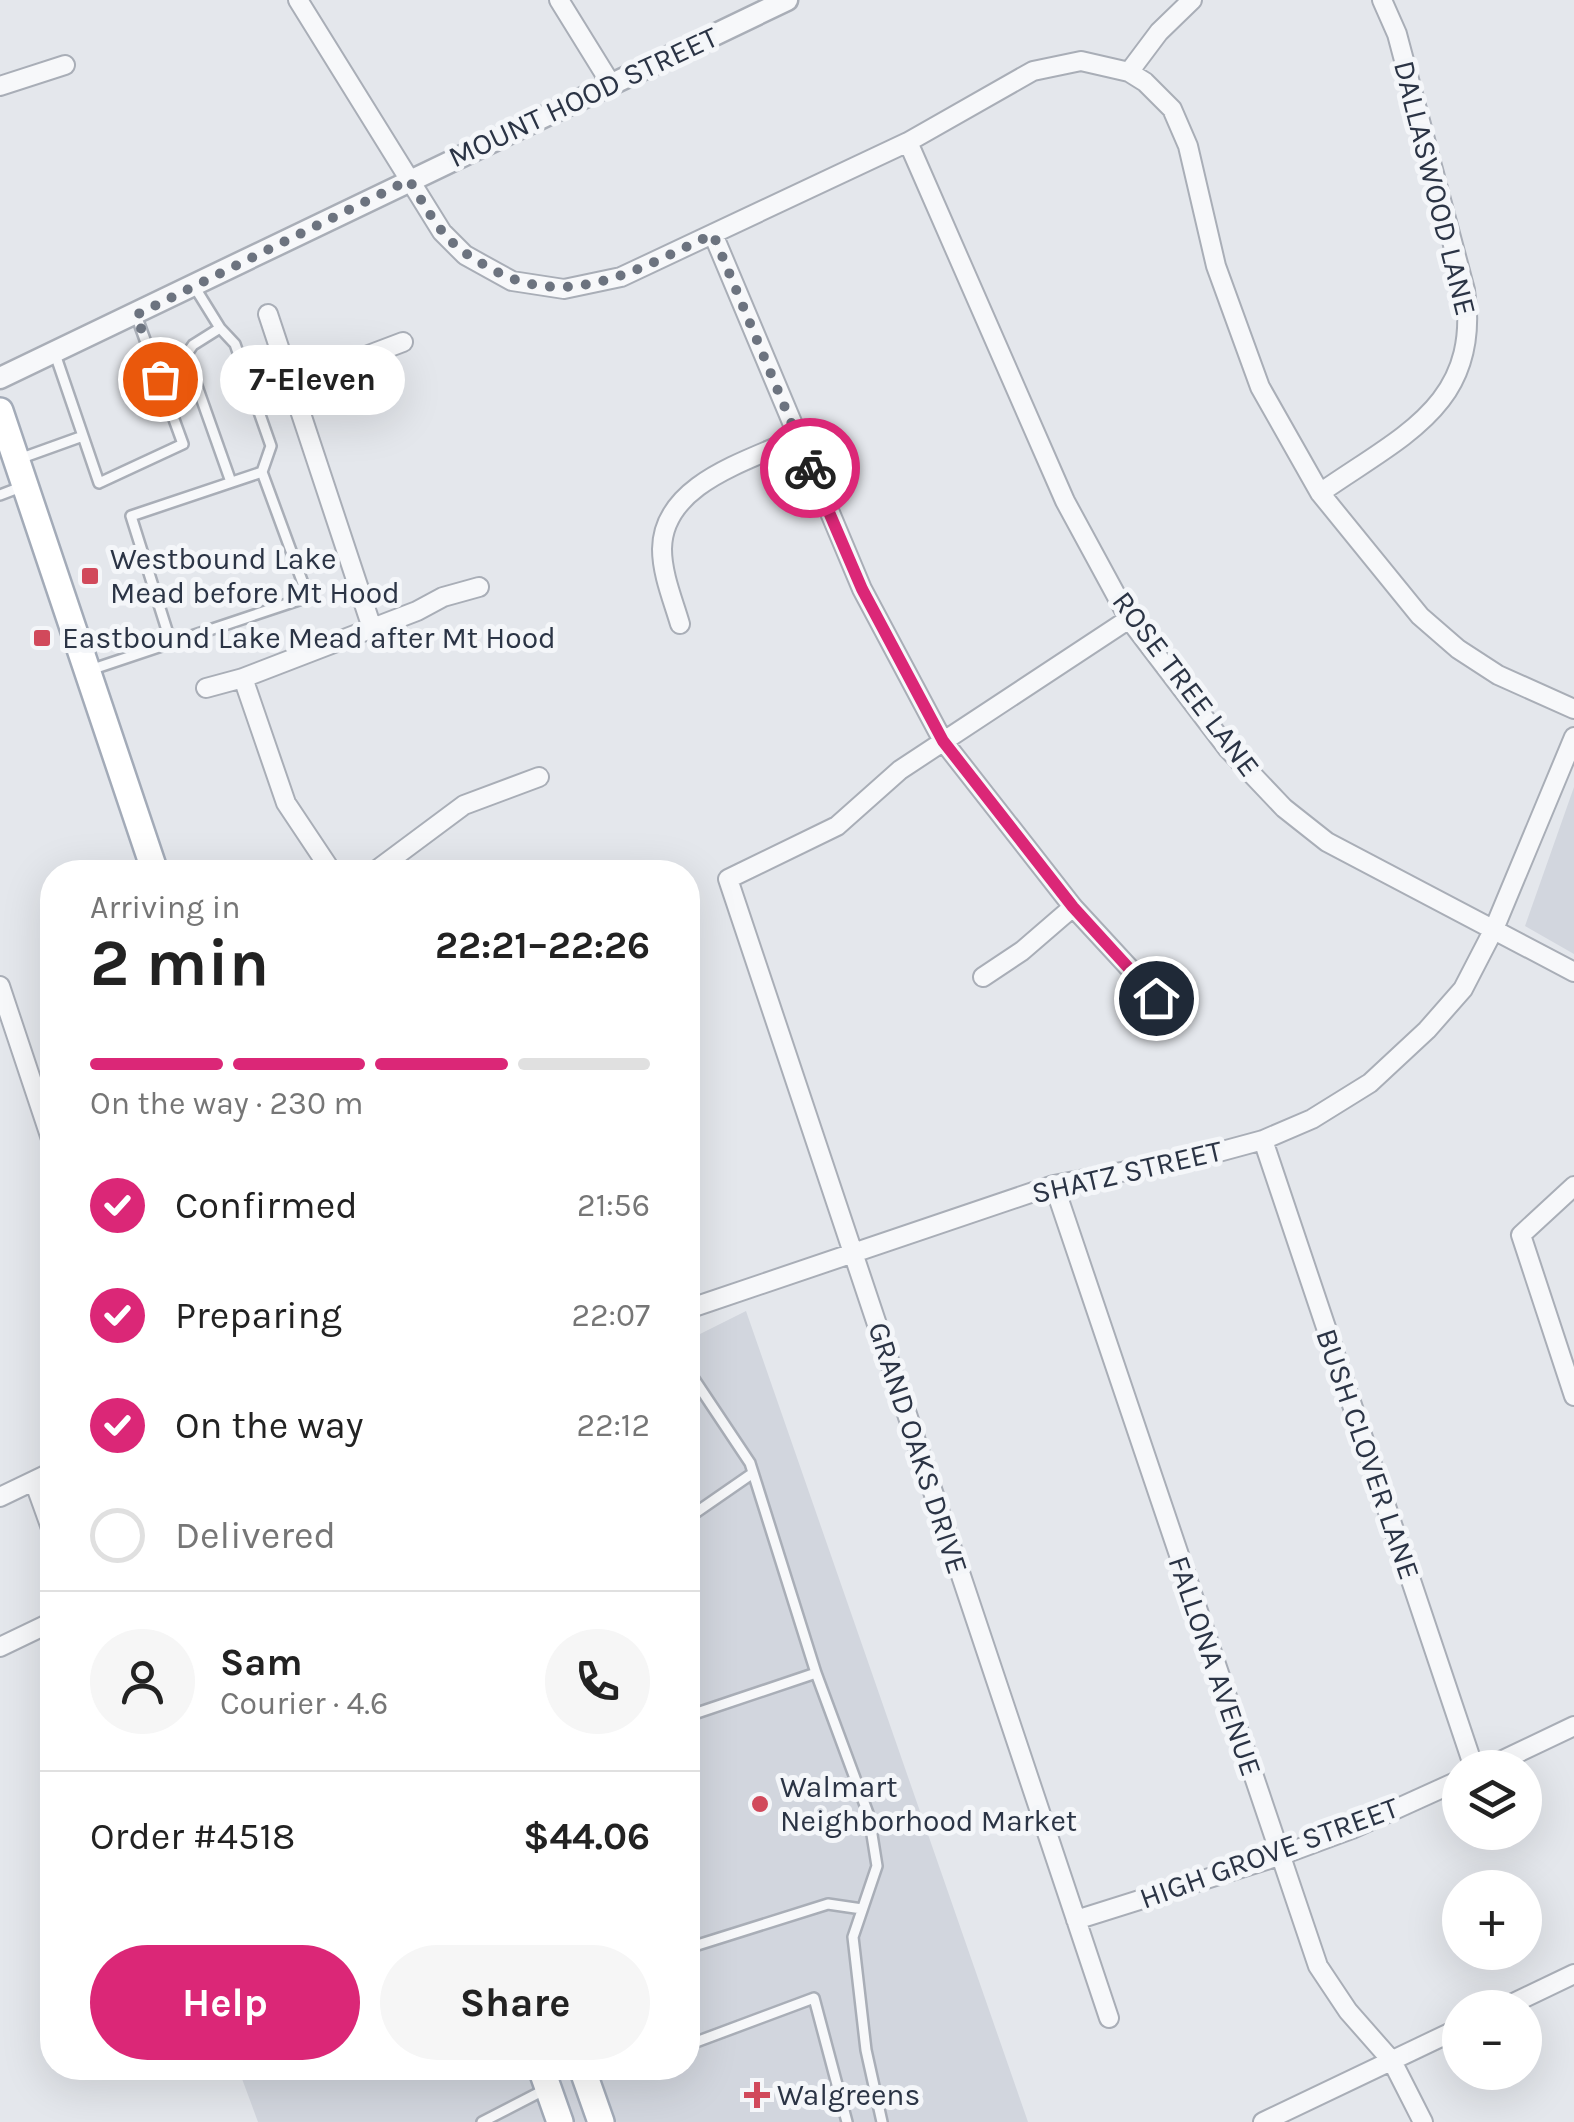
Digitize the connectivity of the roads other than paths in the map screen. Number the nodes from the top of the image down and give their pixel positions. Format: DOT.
graph roads {
  1 [pos="298,0"];
  2 [pos="559,0"];
  3 [pos="788,0"];
  4 [pos="1192,0"];
  5 [pos="1382,0"];
  6 [pos="65,64"];
  7 [pos="1128,72"];
  8 [pos="611,84"];
  9 [pos="0,86"];
  10 [pos="908,142"];
  11 [pos="409,180"];
  12 [pos="713,234"];
  13 [pos="194,286"];
  14 [pos="268,314"];
  15 [pos="136,315"];
  16 [pos="220,328"];
  17 [pos="402,342"];
  18 [pos="55,353"];
  19 [pos="0,378"];
  20 [pos="292,384"];
  21 [pos="0,411"];
  22 [pos="83,436"];
  23 [pos="798,438"];
  24 [pos="262,472"];
  25 [pos="21,473"];
  26 [pos="231,482"];
  27 [pos="1320,493"];
  28 [pos="0,495"];
  29 [pos="479,586"];
  30 [pos="1129,618"];
  31 [pos="680,624"];
  32 [pos="372,628"];
  33 [pos="171,643"];
  34 [pos="87,671"];
  35 [pos="243,678"];
  36 [pos="206,688"];
  37 [pos="1574,709"];
  38 [pos="1574,736"];
  39 [pos="943,741"];
  40 [pos="539,776"];
  41 [pos="151,860"];
  42 [pos="324,860"];
  43 [pos="390,860"];
  44 [pos="1073,907"];
  45 [pos="1494,929"];
  46 [pos="1574,972"];
  47 [pos="983,977"];
  48 [pos="0,986"];
  49 [pos="1156,998"];
  50 [pos="40,1106"];
  51 [pos="1263,1140"];
  52 [pos="1054,1185"];
  53 [pos="1574,1186"];
  54 [pos="853,1253"];
  55 [pos="700,1304"];
  56 [pos="700,1388"];
  57 [pos="1574,1396"];
  58 [pos="753,1473"];
  59 [pos="40,1477"];
  60 [pos="34,1480"];
  61 [pos="0,1497"];
  62 [pos="40,1497"];
  63 [pos="700,1510"];
  64 [pos="40,1628"];
  65 [pos="0,1647"];
  66 [pos="816,1673"];
  67 [pos="700,1712"];
  68 [pos="1574,1726"];
  69 [pos="1468,1750"];
  70 [pos="1524,1750"];
  71 [pos="1442,1788"];
  72 [pos="1279,1856"];
  73 [pos="862,1909"];
  74 [pos="1076,1920"];
  75 [pos="700,1944"];
  76 [pos="1574,1974"];
  77 [pos="1541,1990"];
  78 [pos="1109,2018"];
  79 [pos="1442,2037"];
  80 [pos="700,2041"];
  81 [pos="1392,2061"];
  82 [pos="542,2080"];
  83 [pos="546,2080"];
  84 [pos="547,2080"];
  85 [pos="586,2080"];
  86 [pos="482,2122"];
  87 [pos="560,2122"];
  88 [pos="577,2122"];
  89 [pos="601,2122"];
  90 [pos="847,2122"];
  91 [pos="882,2122"];
  92 [pos="1263,2122"];
  93 [pos="1423,2122"];
  1 -- 11 [label="street"];
  2 -- 8 [label="street"];
  3 -- 8 [label="street, MOUNT HOOD STREET"];
  4 -- 7 [label="street"];
  5 -- 27 [label="street, DALLASWOOD LANE"];
  6 -- 9 [label="street"];
  7 -- 10 [label="street"];
  7 -- 27 [label="street"];
  8 -- 11 [label="street, MOUNT HOOD STREET"];
  10 -- 12 [label="street"];
  10 -- 30 [label="street, ROSE TREE LANE"];
  11 -- 12 [label="street"];
  11 -- 13 [label="street, MOUNT HOOD STREET"];
  12 -- 23 [label="street"];
  13 -- 15 [label="street, MOUNT HOOD STREET"];
  13 -- 16 [label="lane"];
  14 -- 20 [label="street"];
  15 -- 18 [label="street, MOUNT HOOD STREET"];
  15 -- 22 [label="lane"];
  16 -- 24 [label="lane"];
  16 -- 26 [label="lane"];
  17 -- 20 [label="street"];
  18 -- 19 [label="street, MOUNT HOOD STREET"];
  18 -- 22 [label="lane"];
  20 -- 32 [label="street"];
  21 -- 25 [label="main road"];
  22 -- 25 [label="lane"];
  23 -- 31 [label="street"];
  23 -- 39 [label="street"];
  24 -- 26 [label="lane"];
  24 -- 33 [label="lane"];
  25 -- 28 [label="lane"];
  25 -- 34 [label="main road"];
  26 -- 33 [label="lane"];
  27 -- 37 [label="street"];
  29 -- 32 [label="street"];
  30 -- 39 [label="street"];
  30 -- 45 [label="street, ROSE TREE LANE"];
  32 -- 35 [label="street"];
  33 -- 34 [label="lane"];
  34 -- 41 [label="main road"];
  35 -- 36 [label="street"];
  35 -- 42 [label="street"];
  38 -- 45 [label="street, SHATZ STREET"];
  39 -- 44 [label="street"];
  39 -- 54 [label="street, GRAND OAKS DRIVE"];
  40 -- 43 [label="street"];
  44 -- 47 [label="street"];
  44 -- 49 [label="street"];
  45 -- 46 [label="street, ROSE TREE LANE"];
  45 -- 51 [label="street, SHATZ STREET"];
  48 -- 50 [label="street"];
  51 -- 52 [label="street, SHATZ STREET"];
  51 -- 69 [label="street, BUSH CLOVER LANE"];
  52 -- 54 [label="street, SHATZ STREET"];
  52 -- 72 [label="street, FALLONA AVENUE"];
  53 -- 57 [label="street"];
  54 -- 55 [label="street, SHATZ STREET"];
  54 -- 74 [label="street, GRAND OAKS DRIVE"];
  56 -- 58 [label="lane"];
  58 -- 63 [label="lane"];
  58 -- 66 [label="lane"];
  59 -- 60 [label="street"];
  60 -- 61 [label="street"];
  60 -- 62 [label="street"];
  64 -- 65 [label="street"];
  66 -- 67 [label="lane"];
  66 -- 73 [label="lane"];
  68 -- 70 [label="street"];
  71 -- 72 [label="street, HIGH GROVE STREET"];
  72 -- 74 [label="street, HIGH GROVE STREET"];
  72 -- 81 [label="street, FALLONA AVENUE"];
  73 -- 75 [label="lane"];
  73 -- 91 [label="lane"];
  74 -- 78 [label="street, GRAND OAKS DRIVE"];
  76 -- 77 [label="street"];
  79 -- 81 [label="street"];
  80 -- 90 [label="lane"];
  81 -- 92 [label="street"];
  81 -- 93 [label="street, FALLONA AVENUE"];
  82 -- 86 [label="lane"];
  83 -- 87 [label="main road"];
  84 -- 88 [label="main road"];
  85 -- 89 [label="main road"];
}
